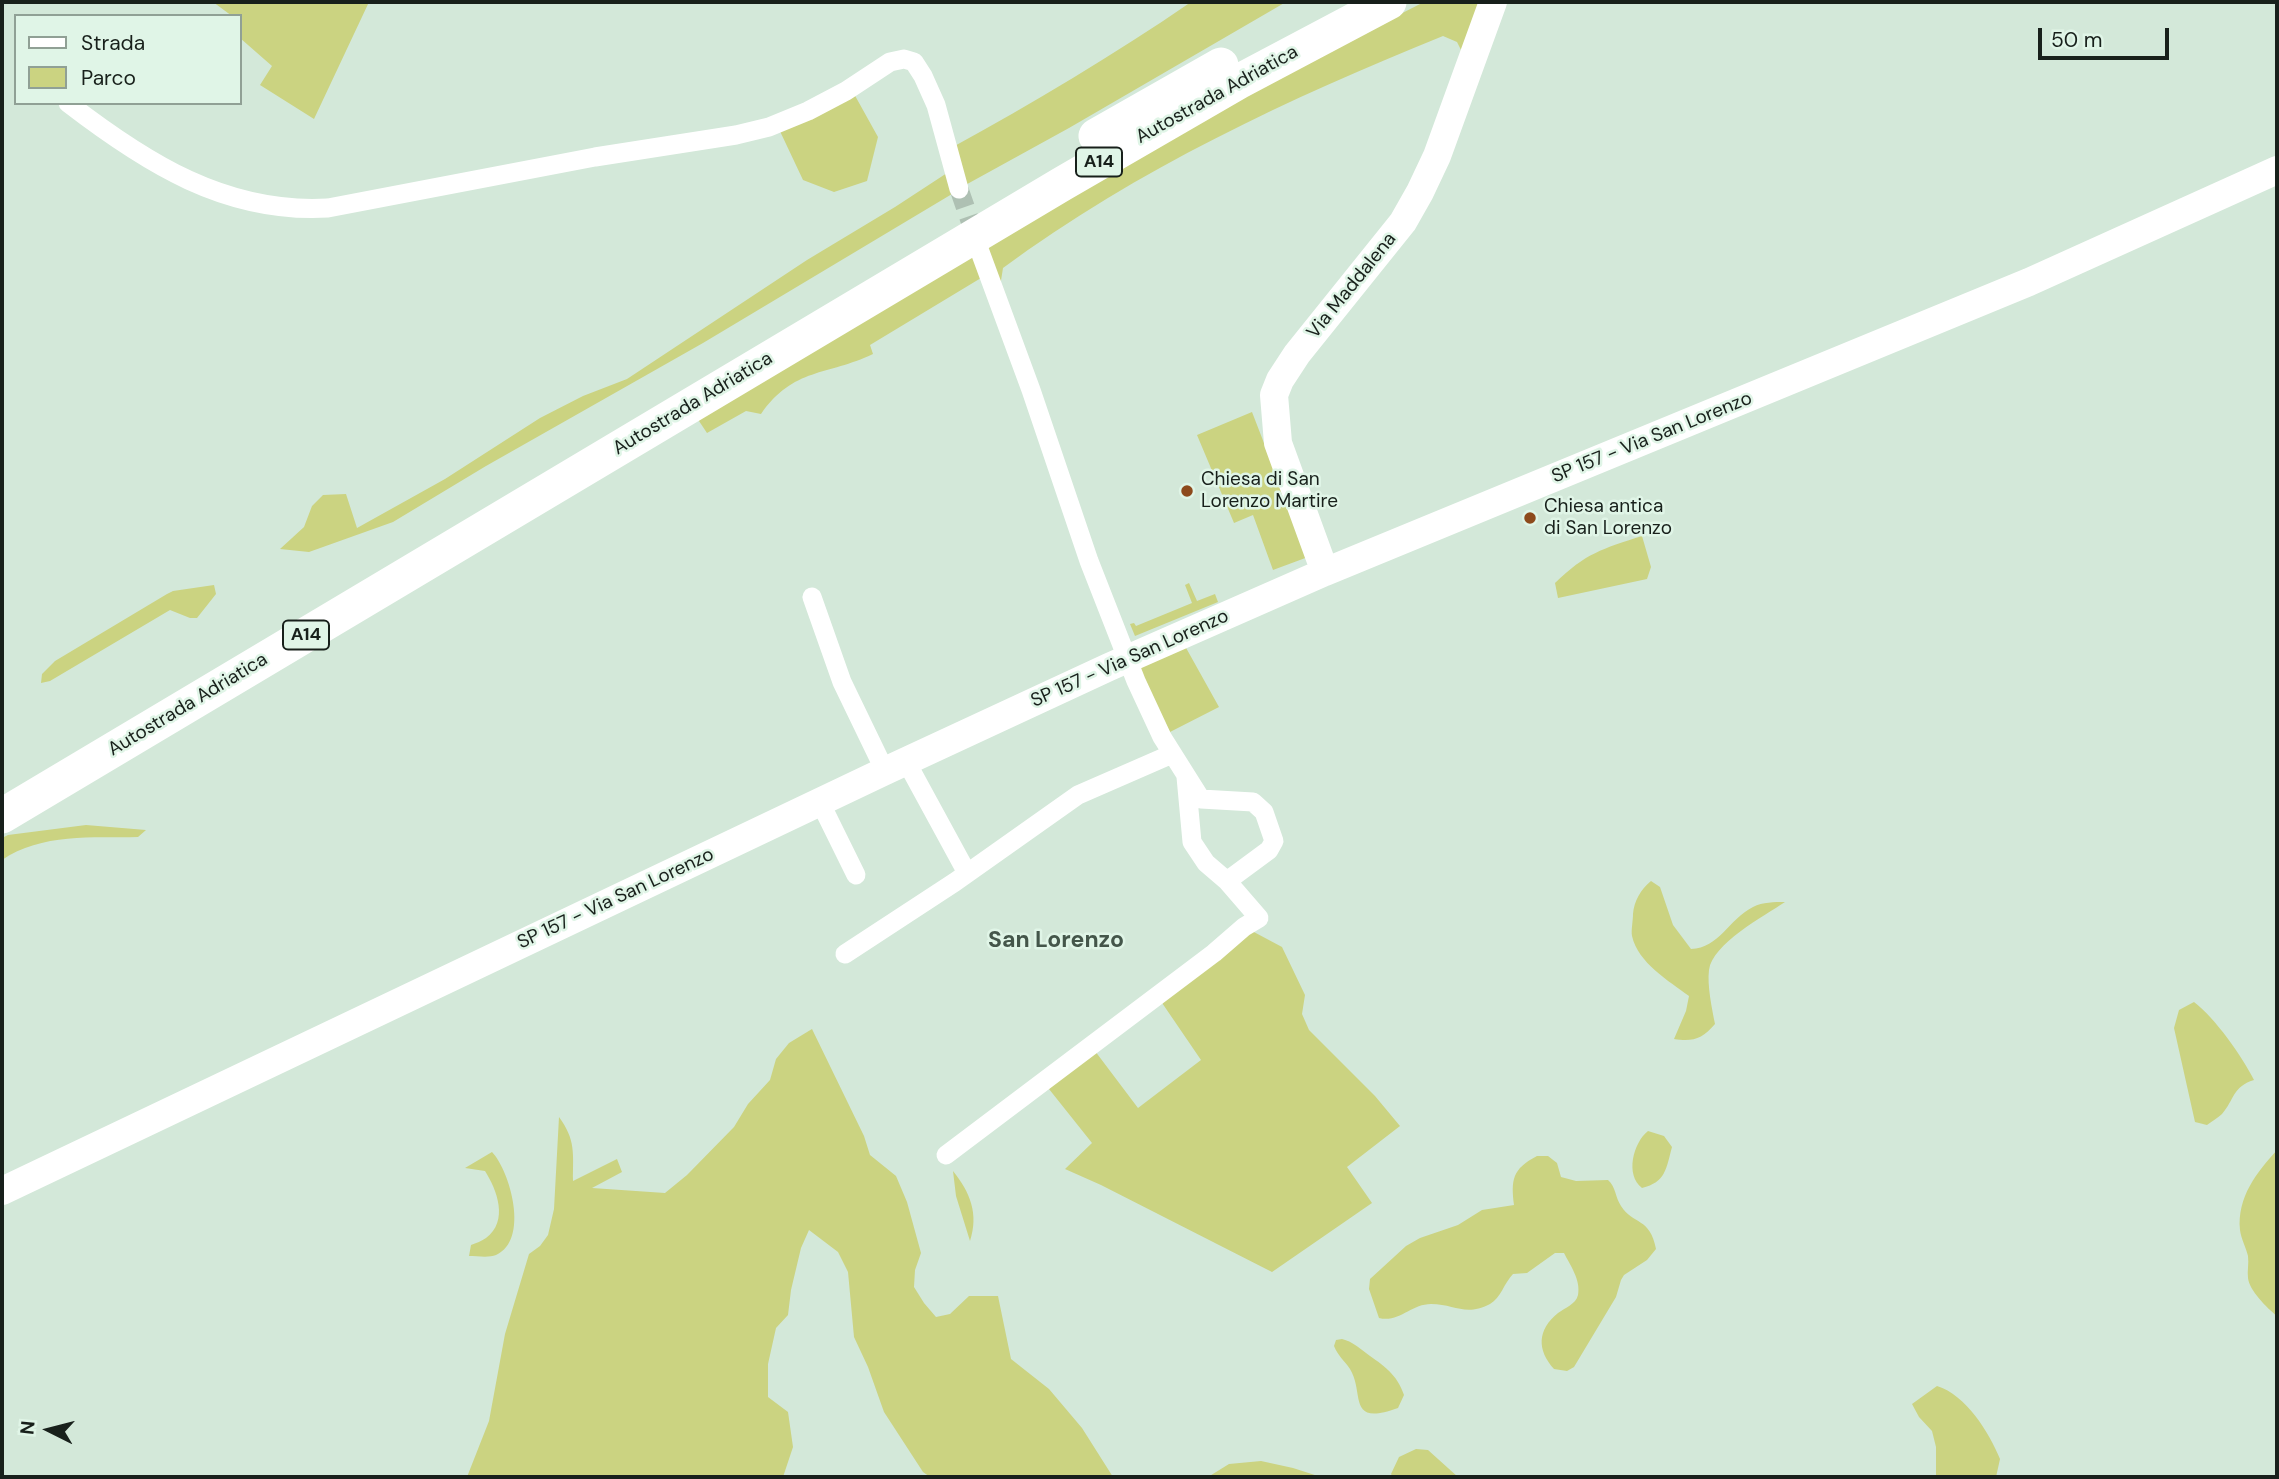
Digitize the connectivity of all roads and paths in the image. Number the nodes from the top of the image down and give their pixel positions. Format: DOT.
graph roads {
  1 [pos="1337,2"];
  2 [pos="1389,2"];
  3 [pos="1493,2"];
  4 [pos="71,105"];
  5 [pos="2277,170"];
  6 [pos="959,189"];
  7 [pos="979,249"];
  8 [pos="1325,572"];
  9 [pos="812,597"];
  10 [pos="1128,659"];
  11 [pos="1172,754"];
  12 [pos="896,766"];
  13 [pos="1185,777"];
  14 [pos="2,788"];
  15 [pos="820,802"];
  16 [pos="2,816"];
  17 [pos="967,873"];
  18 [pos="856,875"];
  19 [pos="1227,881"];
  20 [pos="845,954"];
  21 [pos="946,1155"];
  22 [pos="2,1191"];
  1 -- 14 [label="highway, Autostrada Adriatica / A14"];
  2 -- 16 [label="highway, Autostrada Adriatica / A14"];
  3 -- 8 [label="main road, Via Maddalena"];
  4 -- 6 [label="street"];
  5 -- 8 [label="main road, SP 157 - Via San Lorenzo"];
  7 -- 10 [label="street"];
  8 -- 10 [label="main road, SP 157 - Via San Lorenzo"];
  9 -- 12 [label="street"];
  10 -- 11 [label="street"];
  10 -- 12 [label="main road, SP 157 - Via San Lorenzo"];
  11 -- 13 [label="street"];
  11 -- 17 [label="street"];
  12 -- 15 [label="main road, SP 157 - Via San Lorenzo"];
  12 -- 17 [label="street"];
  13 -- 19 [label="street"];
  13 -- 19 [label="street"];
  15 -- 18 [label="street"];
  15 -- 22 [label="main road, SP 157 - Via San Lorenzo"];
  17 -- 20 [label="street"];
  19 -- 21 [label="street"];
}
